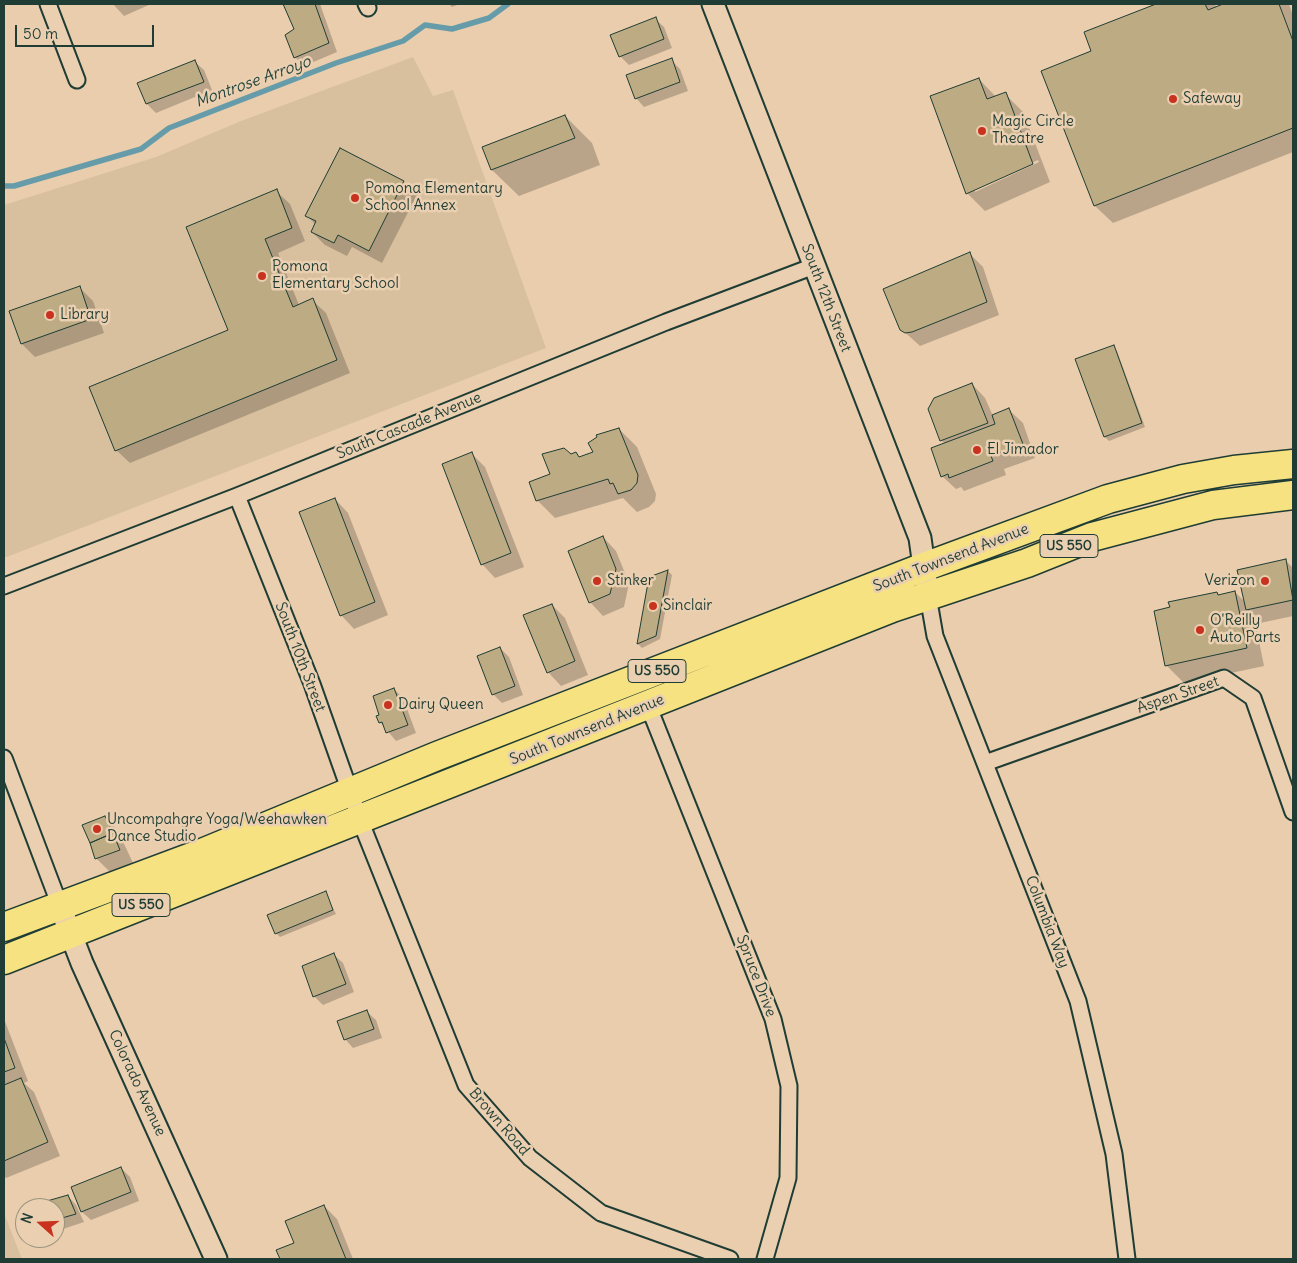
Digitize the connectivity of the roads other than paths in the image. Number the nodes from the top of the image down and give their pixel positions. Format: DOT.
graph roads {
  1 [pos="48,4"];
  2 [pos="712,4"];
  3 [pos="78,80"];
  4 [pos="814,266"];
  5 [pos="1293,464"];
  6 [pos="1293,494"];
  7 [pos="237,496"];
  8 [pos="924,567"];
  9 [pos="4,586"];
  10 [pos="928,596"];
  11 [pos="648,705"];
  12 [pos="4,758"];
  13 [pos="985,763"];
  14 [pos="350,791"];
  15 [pos="1293,812"];
  16 [pos="360,820"];
  17 [pos="60,906"];
  18 [pos="4,927"];
  19 [pos="69,933"];
  20 [pos="4,960"];
  21 [pos="216,1259"];
  22 [pos="730,1259"];
  23 [pos="765,1259"];
  24 [pos="1127,1259"];
  1 -- 3 [label="street"];
  2 -- 4 [label="street, South 12th Street"];
  4 -- 7 [label="street, South Cascade Avenue"];
  4 -- 8 [label="street, South 12th Street"];
  5 -- 8 [label="highway, South Townsend Avenue / US 550"];
  6 -- 10 [label="highway, South Townsend Avenue / US 550"];
  7 -- 9 [label="street, South Cascade Avenue"];
  7 -- 14 [label="street, South 10th Street"];
  8 -- 10 [label="street, South 12th Street"];
  8 -- 14 [label="highway, South Townsend Avenue / US 550"];
  10 -- 11 [label="highway, South Townsend Avenue / US 550"];
  10 -- 13 [label="street, Columbia Way"];
  11 -- 16 [label="highway, South Townsend Avenue / US 550"];
  11 -- 23 [label="street, Spruce Drive"];
  12 -- 17 [label="street"];
  13 -- 15 [label="street, Aspen Street"];
  13 -- 24 [label="street, Columbia Way"];
  14 -- 16 [label="street, South 10th Street"];
  14 -- 17 [label="highway, South Townsend Avenue / US 550"];
  16 -- 19 [label="highway, South Townsend Avenue / US 550"];
  16 -- 22 [label="street, Brown Road"];
  17 -- 18 [label="highway, South Townsend Avenue / US 550"];
  17 -- 19 [label="street, Colorado Avenue"];
  19 -- 20 [label="highway, South Townsend Avenue / US 550"];
  19 -- 21 [label="street, Colorado Avenue"];
}
